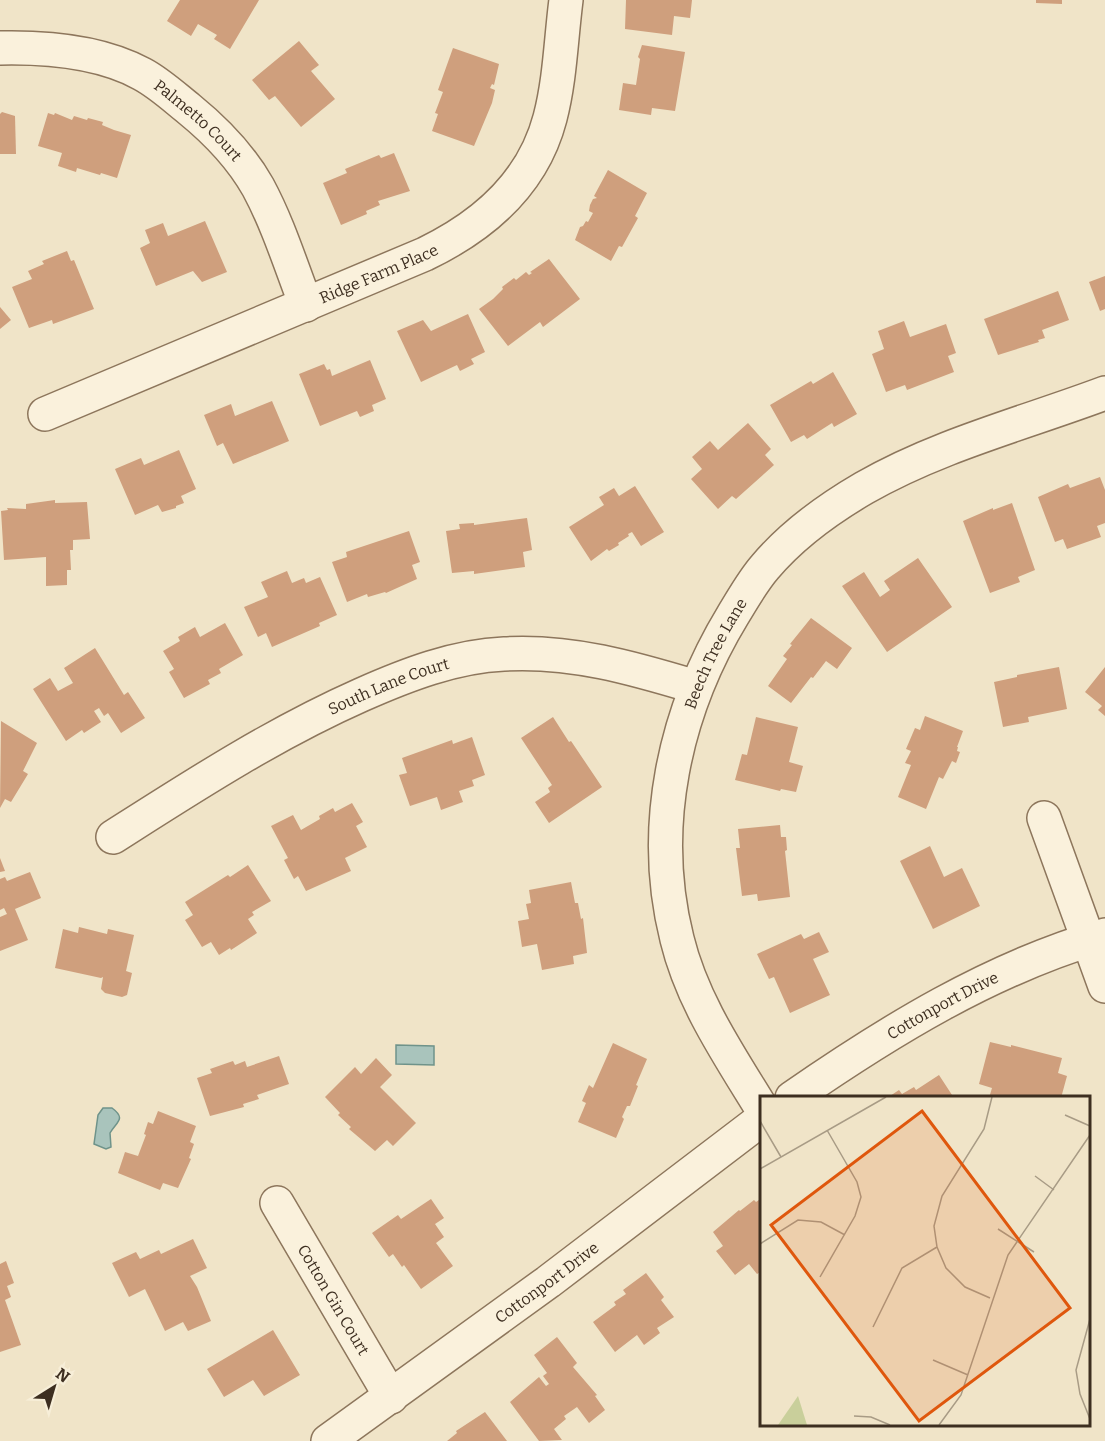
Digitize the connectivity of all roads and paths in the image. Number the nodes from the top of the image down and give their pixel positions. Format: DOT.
graph roads {
  1 [pos="566,0"];
  2 [pos="0,48"];
  3 [pos="306,305"];
  4 [pos="1105,393"];
  5 [pos="45,414"];
  6 [pos="696,687"];
  7 [pos="1044,818"];
  8 [pos="113,837"];
  9 [pos="1097,937"];
  10 [pos="1105,986"];
  11 [pos="795,1096"];
  12 [pos="760,1106"];
  13 [pos="760,1121"];
  14 [pos="277,1203"];
  15 [pos="391,1396"];
  16 [pos="328,1441"];
  1 -- 3 [label="street, Ridge Farm Place"];
  2 -- 3 [label="street, Palmetto Court"];
  3 -- 5 [label="street, Ridge Farm Place"];
  4 -- 6 [label="street, Beech Tree Lane"];
  6 -- 8 [label="street, South Lane Court"];
  6 -- 12 [label="street, Beech Tree Lane"];
  7 -- 9 [label="street"];
  9 -- 10 [label="street"];
  9 -- 11 [label="street, Cottonport Drive"];
  13 -- 15 [label="street, Cottonport Drive"];
  14 -- 15 [label="street, Cotton Gin Court"];
  15 -- 16 [label="street, Cottonport Drive"];
}
